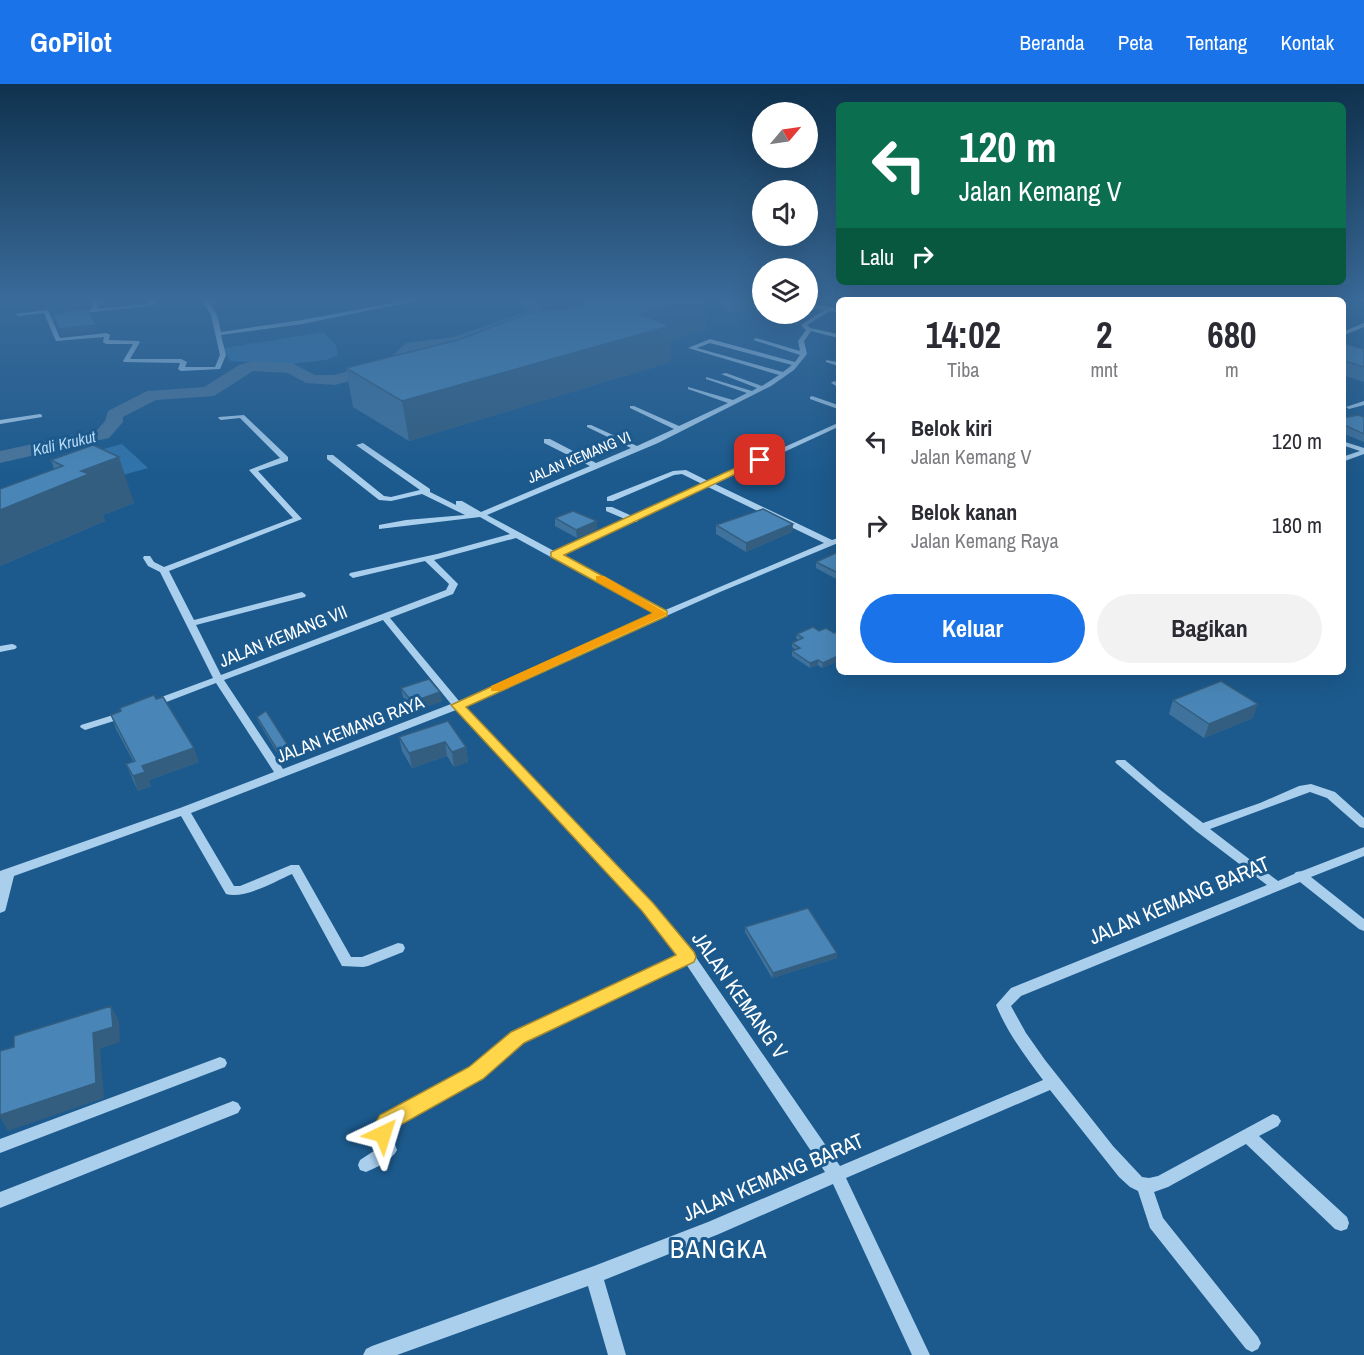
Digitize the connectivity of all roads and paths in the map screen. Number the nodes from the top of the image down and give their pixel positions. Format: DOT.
graph roads {
  1 [pos="128,358"];
  2 [pos="222,358"];
  3 [pos="727,358"];
  4 [pos="775,358"];
  5 [pos="801,358"];
  6 [pos="828,361"];
  7 [pos="836,363"];
  8 [pos="796,364"];
  9 [pos="724,374"];
  10 [pos="785,375"];
  11 [pos="708,378"];
  12 [pos="690,388"];
  13 [pos="762,389"];
  14 [pos="753,393"];
  15 [pos="812,398"];
  16 [pos="732,402"];
  17 [pos="1364,403"];
  18 [pos="836,406"];
  19 [pos="632,407"];
  20 [pos="1349,407"];
  21 [pos="40,416"];
  22 [pos="221,418"];
  23 [pos="0,422"];
  24 [pos="589,426"];
  25 [pos="836,426"];
  26 [pos="680,429"];
  27 [pos="547,441"];
  28 [pos="1346,444"];
  29 [pos="360,445"];
  30 [pos="636,448"];
  31 [pos="1364,451"];
  32 [pos="330,457"];
  33 [pos="1346,458"];
  34 [pos="594,465"];
  35 [pos="706,485"];
  36 [pos="428,492"];
  37 [pos="610,499"];
  38 [pos="459,502"];
  39 [pos="609,509"];
  40 [pos="477,515"];
  41 [pos="634,520"];
  42 [pos="382,527"];
  43 [pos="516,535"];
  44 [pos="835,541"];
  45 [pos="555,554"];
  46 [pos="147,558"];
  47 [pos="164,570"];
  48 [pos="353,575"];
  49 [pos="302,595"];
  50 [pos="662,614"];
  51 [pos="384,616"];
  52 [pos="191,624"];
  53 [pos="12,647"];
  54 [pos="0,649"];
  55 [pos="219,680"];
  56 [pos="458,705"];
  57 [pos="85,727"];
  58 [pos="1121,762"];
  59 [pos="281,774"];
  60 [pos="184,811"];
  61 [pos="1364,824"];
  62 [pos="1200,828"];
  63 [pos="1364,851"];
  64 [pos="1300,874"];
  65 [pos="4,875"];
  66 [pos="1275,885"];
  67 [pos="0,908"];
  68 [pos="1364,926"];
  69 [pos="398,948"];
  70 [pos="688,957"];
  71 [pos="220,1063"];
  72 [pos="1053,1082"];
  73 [pos="233,1108"];
  74 [pos="1272,1121"];
  75 [pos="1248,1136"];
  76 [pos="0,1146"];
  77 [pos="366,1165"];
  78 [pos="837,1174"];
  79 [pos="1144,1185"];
  80 [pos="0,1200"];
  81 [pos="1341,1223"];
  82 [pos="594,1275"];
  83 [pos="1252,1343"];
  84 [pos="372,1355"];
  85 [pos="617,1355"];
  86 [pos="921,1355"];
  1 -- 2 [label="street"];
  3 -- 10 [label="street"];
  4 -- 8 [label="street"];
  5 -- 8 [label="street, JALAN KEMANG VI"];
  6 -- 7 [label="street"];
  8 -- 10 [label="street, JALAN KEMANG VI"];
  9 -- 13 [label="street"];
  10 -- 13 [label="street, JALAN KEMANG VI"];
  11 -- 14 [label="street"];
  12 -- 16 [label="street"];
  13 -- 14 [label="street, JALAN KEMANG VI"];
  14 -- 16 [label="street, JALAN KEMANG VI"];
  15 -- 18 [label="street"];
  16 -- 26 [label="street, JALAN KEMANG VI"];
  17 -- 20 [label="street"];
  19 -- 26 [label="street"];
  21 -- 23 [label="street"];
  22 -- 47 [label="street"];
  24 -- 30 [label="street"];
  25 -- 35 [label="street"];
  26 -- 30 [label="street, JALAN KEMANG VI"];
  27 -- 34 [label="street"];
  28 -- 31 [label="street"];
  29 -- 36 [label="street"];
  30 -- 34 [label="street, JALAN KEMANG VI"];
  31 -- 33 [label="street"];
  32 -- 36 [label="street"];
  34 -- 40 [label="street, JALAN KEMANG VI"];
  35 -- 37 [label="street"];
  35 -- 41 [label="street"];
  35 -- 44 [label="street"];
  36 -- 40 [label="street"];
  38 -- 40 [label="street"];
  39 -- 41 [label="street"];
  40 -- 42 [label="street, JALAN KEMANG VI"];
  40 -- 43 [label="street"];
  41 -- 45 [label="street"];
  43 -- 45 [label="street"];
  43 -- 48 [label="street"];
  43 -- 51 [label="street, JALAN KEMANG VII"];
  44 -- 50 [label="street, JALAN KEMANG RAYA"];
  45 -- 50 [label="street"];
  46 -- 47 [label="street"];
  47 -- 52 [label="street"];
  49 -- 52 [label="street"];
  50 -- 56 [label="street, JALAN KEMANG RAYA"];
  51 -- 55 [label="street, JALAN KEMANG VII"];
  51 -- 56 [label="street"];
  52 -- 55 [label="street"];
  53 -- 54 [label="street"];
  55 -- 57 [label="street, JALAN KEMANG VII"];
  55 -- 59 [label="street"];
  56 -- 59 [label="street, JALAN KEMANG RAYA"];
  56 -- 70 [label="street, JALAN KEMANG V"];
  58 -- 62 [label="street"];
  59 -- 60 [label="street, JALAN KEMANG RAYA"];
  60 -- 65 [label="street, JALAN KEMANG RAYA"];
  60 -- 69 [label="street"];
  61 -- 62 [label="street"];
  62 -- 66 [label="street"];
  63 -- 64 [label="street, JALAN KEMANG BARAT"];
  64 -- 66 [label="street, JALAN KEMANG BARAT"];
  64 -- 68 [label="street"];
  65 -- 67 [label="street"];
  66 -- 72 [label="street, JALAN KEMANG BARAT"];
  70 -- 77 [label="street"];
  70 -- 78 [label="street, JALAN KEMANG V"];
  71 -- 76 [label="street"];
  72 -- 78 [label="street, JALAN KEMANG BARAT"];
  72 -- 79 [label="street, JALAN KEMANG BARAT"];
  73 -- 80 [label="street"];
  74 -- 75 [label="street"];
  75 -- 79 [label="street"];
  75 -- 81 [label="street"];
  78 -- 82 [label="street, JALAN KEMANG BARAT"];
  78 -- 86 [label="street, JALAN KEMANG V"];
  79 -- 83 [label="street"];
  82 -- 84 [label="street, JALAN KEMANG BARAT"];
  82 -- 85 [label="street"];
}
